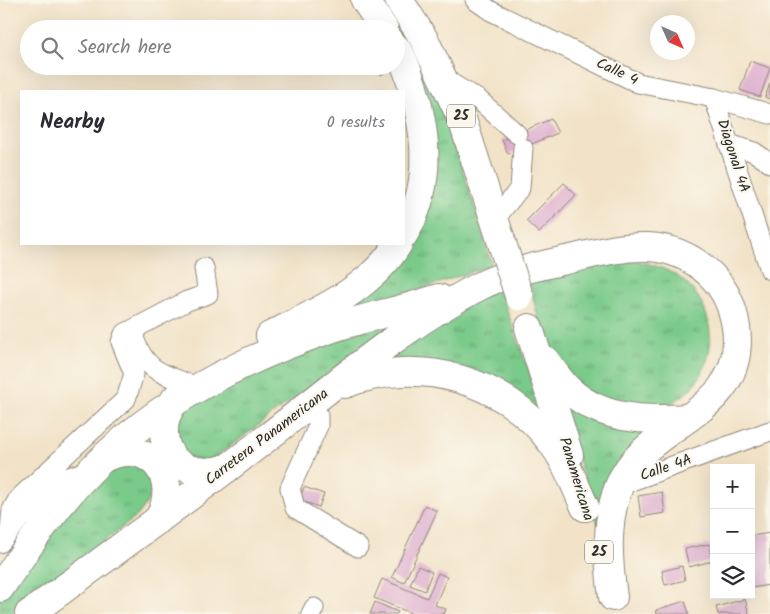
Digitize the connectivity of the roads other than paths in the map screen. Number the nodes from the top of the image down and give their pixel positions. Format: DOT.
graph roads {
  1 [pos="365,0"];
  2 [pos="399,0"];
  3 [pos="475,0"];
  4 [pos="498,6"];
  5 [pos="378,20"];
  6 [pos="405,69"];
  7 [pos="444,79"];
  8 [pos="714,98"];
  9 [pos="770,114"];
  10 [pos="729,144"];
  11 [pos="770,162"];
  12 [pos="498,230"];
  13 [pos="405,232"];
  14 [pos="397,245"];
  15 [pos="204,268"];
  16 [pos="770,270"];
  17 [pos="484,284"];
  18 [pos="198,298"];
  19 [pos="529,328"];
  20 [pos="190,390"];
  21 [pos="319,397"];
  22 [pos="692,418"];
  23 [pos="770,431"];
  24 [pos="97,463"];
  25 [pos="227,468"];
  26 [pos="620,485"];
  27 [pos="585,507"];
  28 [pos="158,520"];
  29 [pos="5,537"];
  30 [pos="358,547"];
  31 [pos="0,588"];
  32 [pos="29,614"];
  1 -- 5 [label="highway"];
  2 -- 7 [label="highway, 25"];
  3 -- 4 [label="street, Calle 4"];
  4 -- 8 [label="street, Calle 4"];
  6 -- 13 [label="highway"];
  7 -- 12 [label="highway, 25"];
  7 -- 12 [label="street"];
  8 -- 9 [label="street, Calle 4"];
  8 -- 10 [label="street, Diagonal 4A"];
  10 -- 11 [label="street"];
  10 -- 16 [label="street, Diagonal 4A"];
  12 -- 19 [label="highway, 25, bridge"];
  14 -- 20 [label="highway"];
  15 -- 18 [label="street"];
  17 -- 20 [label="highway"];
  17 -- 21 [label="highway, Carretera Panamericana"];
  17 -- 22 [label="highway, Carretera Panamericana"];
  18 -- 20 [label="street"];
  18 -- 29 [label="street"];
  19 -- 22 [label="highway"];
  19 -- 27 [label="highway, Panamericana / 25"];
  20 -- 24 [label="highway"];
  20 -- 25 [label="highway"];
  21 -- 25 [label="highway, Carretera Panamericana"];
  21 -- 27 [label="highway"];
  21 -- 30 [label="street"];
  22 -- 26 [label="highway, Panamericana"];
  23 -- 26 [label="street, Calle 4A"];
  24 -- 28 [label="highway"];
  24 -- 29 [label="street"];
  24 -- 31 [label="highway"];
  25 -- 28 [label="highway, Carretera Panamericana"];
  26 -- 27 [label="highway, Panamericana / 25"];
  28 -- 32 [label="highway, Carretera Panamericana"];
}
